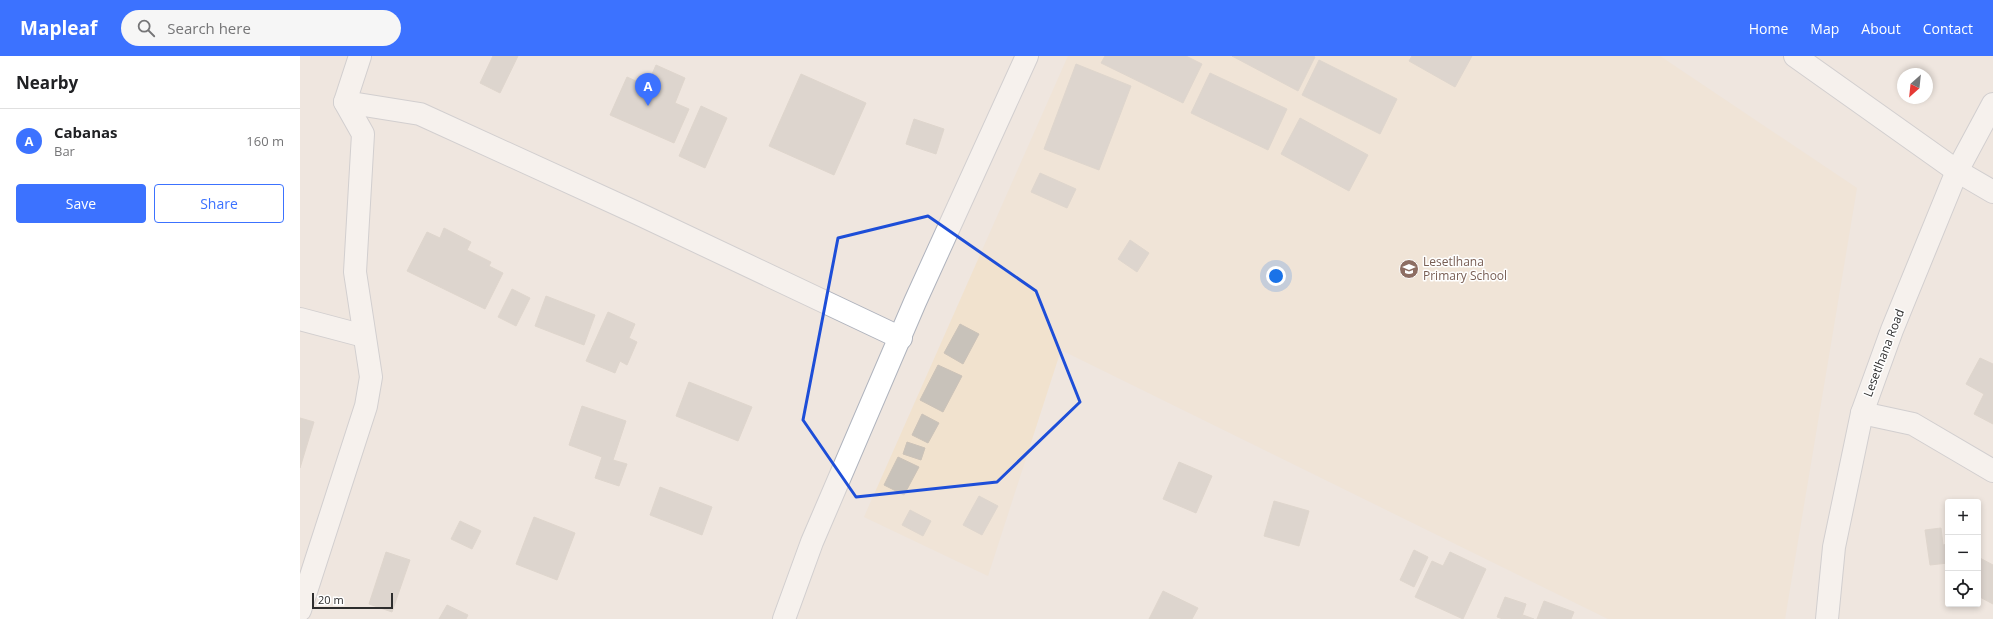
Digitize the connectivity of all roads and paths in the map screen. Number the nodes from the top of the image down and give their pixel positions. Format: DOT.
graph roads {
  1 [pos="360,56"];
  2 [pos="1027,56"];
  3 [pos="1795,56"];
  4 [pos="345,102"];
  5 [pos="1993,104"];
  6 [pos="1957,171"];
  7 [pos="1993,192"];
  8 [pos="300,319"];
  9 [pos="364,336"];
  10 [pos="901,338"];
  11 [pos="1862,413"];
  12 [pos="1993,471"];
  13 [pos="300,610"];
  14 [pos="784,619"];
  15 [pos="1827,619"];
  1 -- 4 [label="street"];
  2 -- 10 [label="street"];
  3 -- 6 [label="street"];
  4 -- 9 [label="street"];
  4 -- 10 [label="street"];
  5 -- 6 [label="street, Lesetlhana Road"];
  6 -- 7 [label="street"];
  6 -- 11 [label="street, Lesetlhana Road"];
  8 -- 9 [label="street"];
  9 -- 13 [label="street"];
  10 -- 14 [label="street"];
  11 -- 12 [label="street"];
  11 -- 15 [label="street, Lesetlhana Road"];
}
